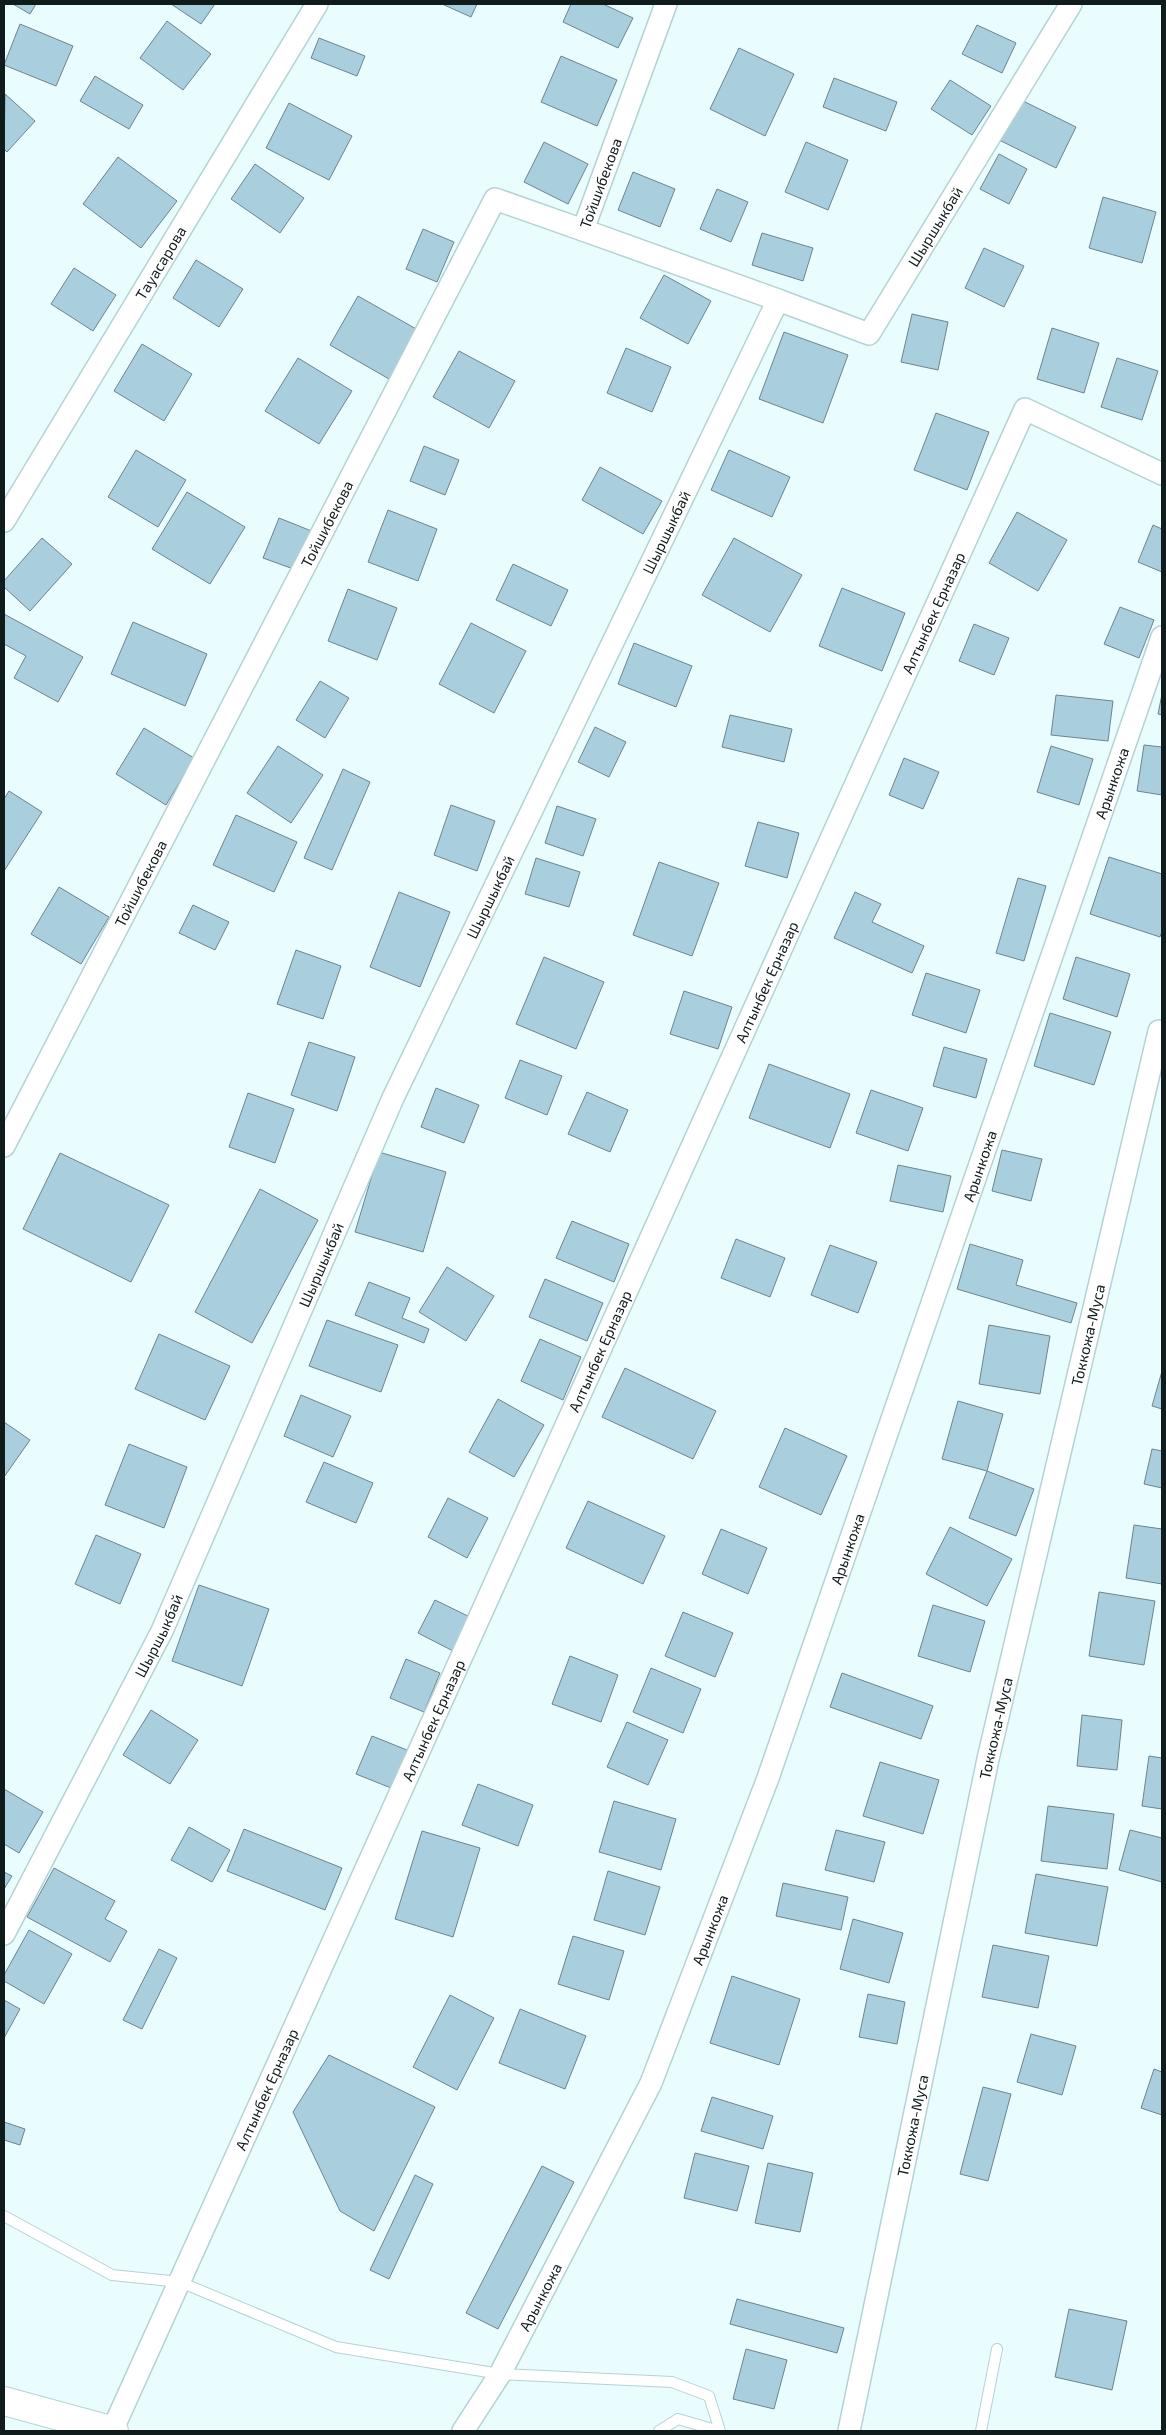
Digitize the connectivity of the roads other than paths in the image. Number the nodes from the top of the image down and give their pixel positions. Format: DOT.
graph roads {
  1 [pos="317,4"];
  2 [pos="666,4"];
  3 [pos="1071,4"];
  4 [pos="584,230"];
  5 [pos="778,300"];
  6 [pos="1162,474"];
  7 [pos="4,521"];
  8 [pos="1162,637"];
  9 [pos="1159,1031"];
  10 [pos="4,1146"];
  11 [pos="4,1934"];
  12 [pos="4,2216"];
  13 [pos="180,2282"];
  14 [pos="997,2349"];
  15 [pos="500,2374"];
  16 [pos="4,2401"];
  17 [pos="113,2431"];
  18 [pos="463,2431"];
  19 [pos="659,2431"];
  20 [pos="720,2431"];
  21 [pos="849,2431"];
  22 [pos="981,2431"];
  1 -- 7 [label="street, Тауасарова"];
  2 -- 4 [label="street, Тойшибекова"];
  3 -- 5 [label="street, Шыршыкбай"];
  4 -- 5 [label="street"];
  4 -- 10 [label="street, Тойшибекова"];
  5 -- 11 [label="street, Шыршыкбай"];
  6 -- 13 [label="street, Алтынбек Ерназар"];
  8 -- 15 [label="street, Арынкожа"];
  9 -- 21 [label="street, Токкожа-Муса"];
  12 -- 13 [label="lane"];
  13 -- 15 [label="lane"];
  13 -- 17 [label="street, Алтынбек Ерназар"];
  14 -- 22 [label="lane"];
  15 -- 18 [label="street, Арынкожа"];
  15 -- 20 [label="lane"];
  16 -- 17 [label="main road"];
  19 -- 20 [label="lane"];
}
